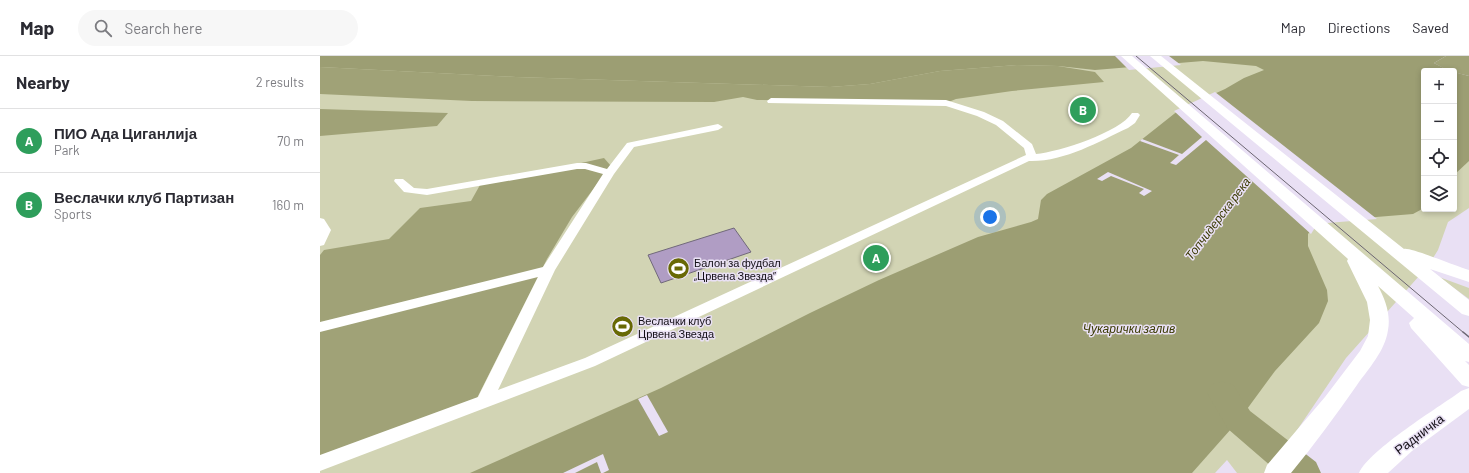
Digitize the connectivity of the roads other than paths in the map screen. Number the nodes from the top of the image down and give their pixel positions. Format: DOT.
graph roads {
  1 [pos="1126,56"];
  2 [pos="1155,56"];
  3 [pos="771,100"];
  4 [pos="1134,115"];
  5 [pos="718,127"];
  6 [pos="1030,158"];
  7 [pos="609,173"];
  8 [pos="399,181"];
  9 [pos="320,222"];
  10 [pos="320,242"];
  11 [pos="1386,243"];
  12 [pos="1350,250"];
  13 [pos="548,270"];
  14 [pos="1469,276"];
  15 [pos="1387,283"];
  16 [pos="1468,308"];
  17 [pos="320,327"];
  18 [pos="1469,355"];
  19 [pos="1469,379"];
  20 [pos="1469,397"];
  21 [pos="484,402"];
  22 [pos="320,463"];
  23 [pos="1375,469"];
  24 [pos="1276,473"];
  1 -- 12 [label="main road"];
  2 -- 11 [label="main road"];
  3 -- 6 [label="street"];
  4 -- 6 [label="street"];
  5 -- 7 [label="street"];
  6 -- 21 [label="street"];
  7 -- 8 [label="street"];
  7 -- 13 [label="street"];
  9 -- 10 [label="street"];
  11 -- 14 [label="main road"];
  11 -- 16 [label="main road"];
  12 -- 15 [label="main road"];
  12 -- 24 [label="main road"];
  13 -- 17 [label="street"];
  13 -- 21 [label="street"];
  15 -- 18 [label="main road"];
  15 -- 19 [label="main road"];
  20 -- 23 [label="main road, Радничка"];
  21 -- 22 [label="street"];
}
